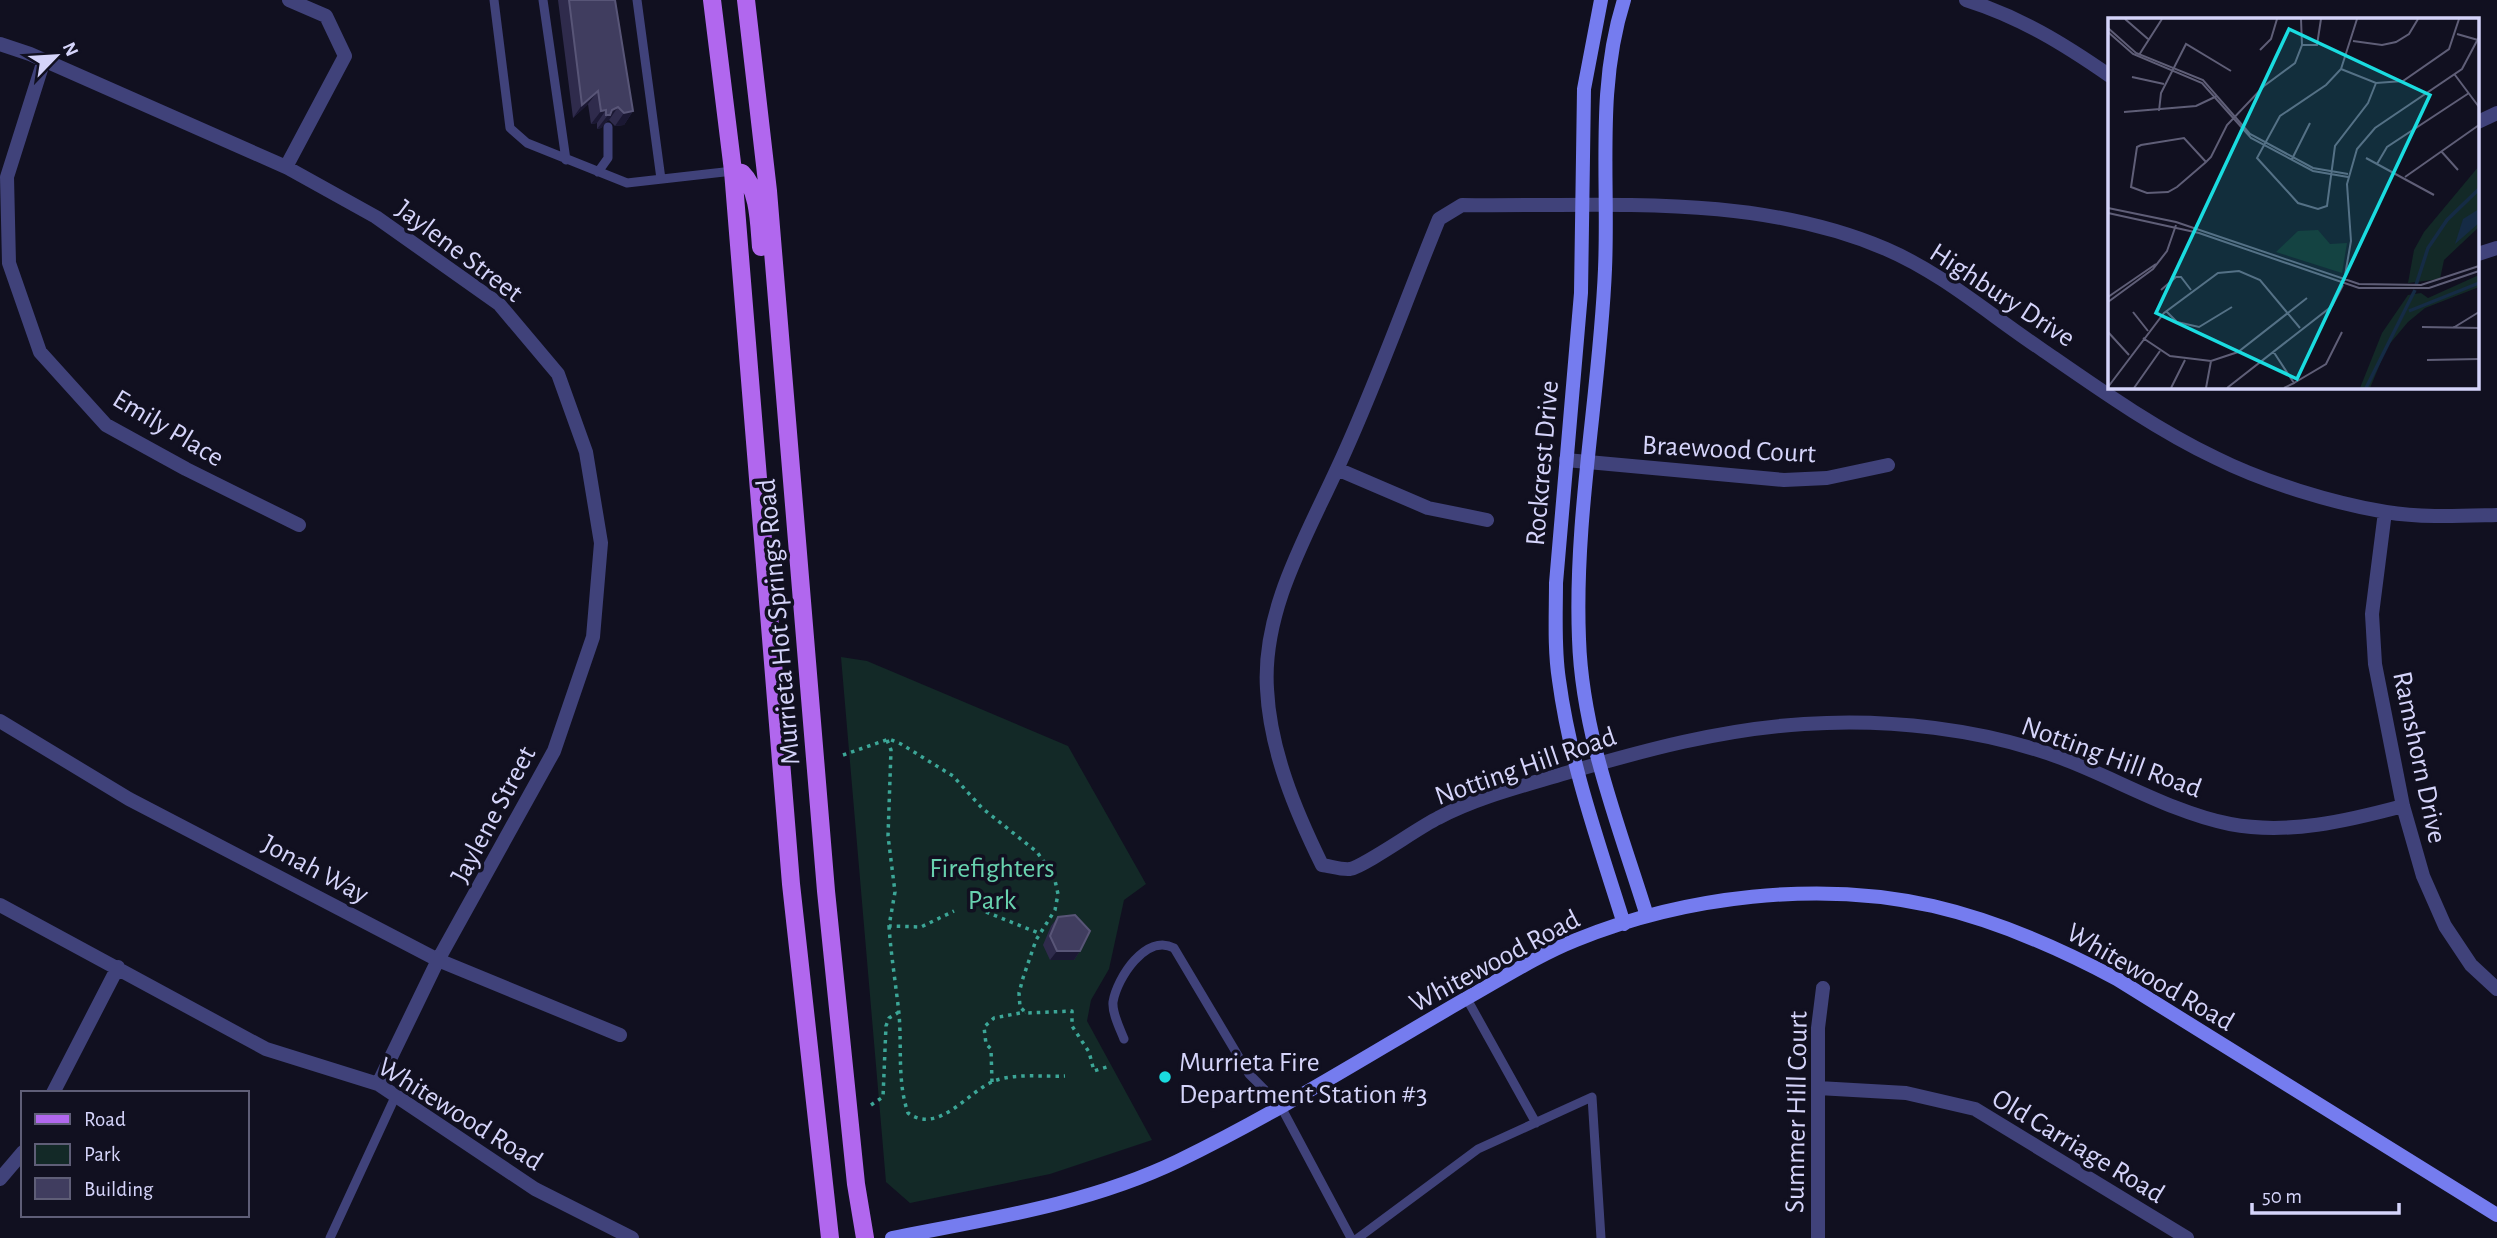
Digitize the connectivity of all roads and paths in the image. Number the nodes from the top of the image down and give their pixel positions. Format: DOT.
graph roads {
  1 [pos="289,0"];
  2 [pos="494,0"];
  3 [pos="542,0"];
  4 [pos="637,0"];
  5 [pos="712,0"];
  6 [pos="746,0"];
  7 [pos="1601,0"];
  8 [pos="1624,0"];
  9 [pos="1966,0"];
  10 [pos="0,44"];
  11 [pos="44,60"];
  12 [pos="2108,75"];
  13 [pos="2497,113"];
  14 [pos="2480,121"];
  15 [pos="608,127"];
  16 [pos="566,160"];
  17 [pos="286,167"];
  18 [pos="733,171"];
  19 [pos="598,172"];
  20 [pos="661,179"];
  21 [pos="1583,206"];
  22 [pos="1606,206"];
  23 [pos="2497,248"];
  24 [pos="2480,253"];
  25 [pos="781,362"];
  26 [pos="1566,460"];
  27 [pos="1589,463"];
  28 [pos="1888,465"];
  29 [pos="1337,469"];
  30 [pos="2385,512"];
  31 [pos="2497,515"];
  32 [pos="1488,520"];
  33 [pos="299,525"];
  34 [pos="0,721"];
  35 [pos="887,740"];
  36 [pos="843,755"];
  37 [pos="1600,763"];
  38 [pos="1578,770"];
  39 [pos="2403,806"];
  40 [pos="0,905"];
  41 [pos="954,911"];
  42 [pos="986,912"];
  43 [pos="1647,916"];
  44 [pos="1624,923"];
  45 [pos="890,926"];
  46 [pos="1041,934"];
  47 [pos="438,960"];
  48 [pos="118,967"];
  49 [pos="1823,988"];
  50 [pos="2497,989"];
  51 [pos="1467,999"];
  52 [pos="1025,1012"];
  53 [pos="899,1013"];
  54 [pos="620,1035"];
  55 [pos="1124,1039"];
  56 [pos="1107,1067"];
  57 [pos="1065,1076"];
  58 [pos="992,1082"];
  59 [pos="378,1084"];
  60 [pos="1818,1087"];
  61 [pos="54,1091"];
  62 [pos="396,1096"];
  63 [pos="872,1105"];
  64 [pos="1280,1105"];
  65 [pos="1536,1123"];
  66 [pos="21,1154"];
  67 [pos="0,1179"];
  68 [pos="2497,1215"];
  69 [pos="330,1238"];
  70 [pos="632,1238"];
  71 [pos="830,1238"];
  72 [pos="865,1238"];
  73 [pos="892,1238"];
  74 [pos="1351,1238"];
  75 [pos="1358,1238"];
  76 [pos="1601,1238"];
  77 [pos="1818,1238"];
  78 [pos="2187,1238"];
  1 -- 17 [label="street"];
  2 -- 16 [label="lane"];
  3 -- 16 [label="lane"];
  4 -- 20 [label="lane"];
  5 -- 18 [label="main road, Murrieta Hot Springs Road"];
  6 -- 25 [label="main road, Murrieta Hot Springs Road"];
  7 -- 21 [label="street, Rockcrest Drive"];
  8 -- 22 [label="street, Rockcrest Drive"];
  9 -- 12 [label="street"];
  10 -- 11 [label="street, Jaylene Street"];
  11 -- 17 [label="street, Jaylene Street"];
  11 -- 33 [label="street, Emily Place"];
  13 -- 14 [label="street"];
  15 -- 19 [label="lane"];
  16 -- 19 [label="lane"];
  17 -- 47 [label="street, Jaylene Street"];
  18 -- 20 [label="lane"];
  18 -- 25 [label="main road"];
  18 -- 71 [label="main road, Murrieta Hot Springs Road"];
  19 -- 20 [label="lane"];
  21 -- 22 [label="street, Highbury Drive"];
  21 -- 26 [label="street, Rockcrest Drive"];
  21 -- 29 [label="street, Notting Hill Road"];
  22 -- 27 [label="street, Rockcrest Drive"];
  22 -- 30 [label="street, Highbury Drive"];
  23 -- 24 [label="street"];
  25 -- 72 [label="main road, Murrieta Hot Springs Road"];
  26 -- 27 [label="street, Braewood Court"];
  26 -- 38 [label="street, Rockcrest Drive"];
  27 -- 28 [label="street, Braewood Court"];
  27 -- 37 [label="street, Rockcrest Drive"];
  29 -- 32 [label="street"];
  29 -- 38 [label="street, Notting Hill Road"];
  30 -- 31 [label="street, Highbury Drive"];
  30 -- 39 [label="street, Ramshorn Drive"];
  34 -- 47 [label="street, Jonah Way"];
  35 -- 36 [label="path"];
  35 -- 45 [label="path"];
  35 -- 46 [label="path"];
  37 -- 38 [label="street, Notting Hill Road"];
  37 -- 39 [label="street, Notting Hill Road"];
  37 -- 43 [label="street, Rockcrest Drive"];
  38 -- 44 [label="street, Rockcrest Drive"];
  39 -- 50 [label="street, Ramshorn Drive"];
  40 -- 48 [label="street, Whitewood Road"];
  41 -- 45 [label="path"];
  42 -- 46 [label="path"];
  43 -- 44 [label="street, Whitewood Road"];
  43 -- 68 [label="street, Whitewood Road"];
  44 -- 51 [label="street, Whitewood Road"];
  45 -- 53 [label="path"];
  46 -- 52 [label="path"];
  47 -- 54 [label="street, Jonah Way"];
  47 -- 59 [label="street, Jaylene Street"];
  48 -- 59 [label="street, Whitewood Road"];
  48 -- 61 [label="street"];
  49 -- 60 [label="street, Summer Hill Court"];
  51 -- 64 [label="street, Whitewood Road"];
  51 -- 65 [label="lane"];
  52 -- 56 [label="path"];
  52 -- 58 [label="path"];
  53 -- 58 [label="path"];
  53 -- 63 [label="path"];
  55 -- 64 [label="lane"];
  57 -- 58 [label="path"];
  59 -- 62 [label="street, Whitewood Road"];
  60 -- 77 [label="street, Summer Hill Court"];
  60 -- 78 [label="street, Old Carriage Road"];
  62 -- 69 [label="lane"];
  62 -- 70 [label="street, Whitewood Road"];
  64 -- 73 [label="street, Whitewood Road"];
  64 -- 74 [label="lane"];
  65 -- 75 [label="lane"];
  65 -- 76 [label="lane"];
  66 -- 67 [label="street"];
}
